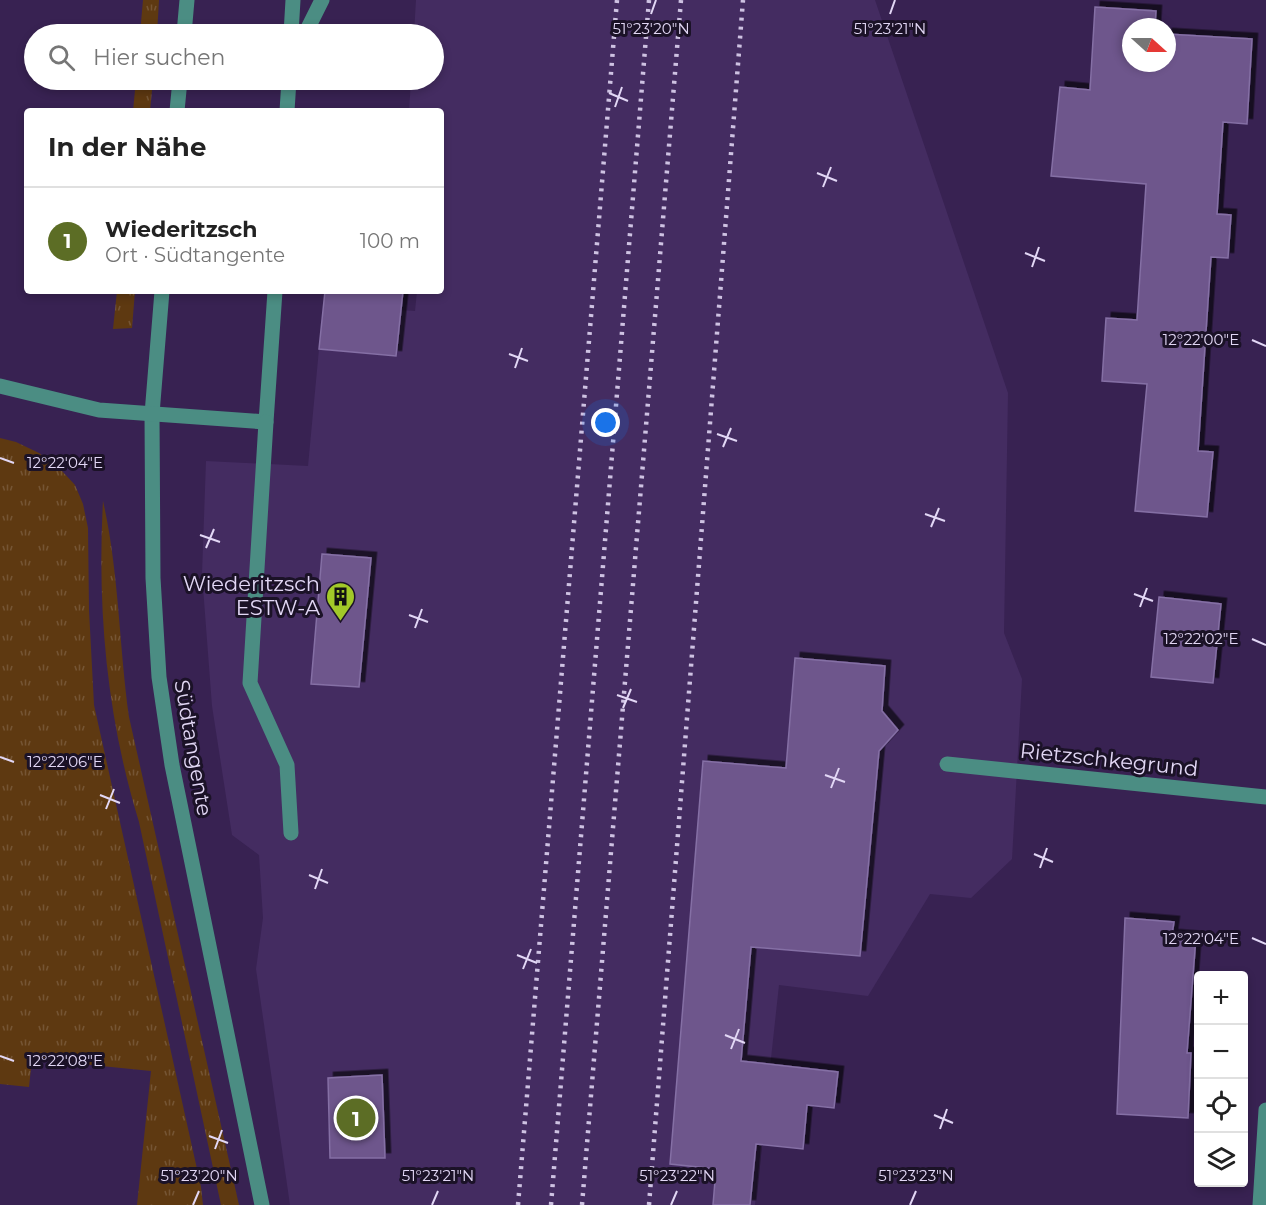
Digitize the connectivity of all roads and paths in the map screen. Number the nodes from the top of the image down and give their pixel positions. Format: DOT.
graph roads {
  1 [pos="187,0"];
  2 [pos="293,0"];
  3 [pos="322,0"];
  4 [pos="185,24"];
  5 [pos="292,24"];
  6 [pos="310,24"];
  7 [pos="179,90"];
  8 [pos="288,90"];
  9 [pos="177,108"];
  10 [pos="287,108"];
  11 [pos="162,294"];
  12 [pos="275,294"];
  13 [pos="0,386"];
  14 [pos="152,414"];
  15 [pos="266,422"];
  16 [pos="947,764"];
  17 [pos="1266,797"];
  18 [pos="291,833"];
  19 [pos="1266,1110"];
  20 [pos="262,1205"];
  21 [pos="1260,1205"];
  1 -- 4 [label="street"];
  2 -- 5 [label="street"];
  3 -- 6 [label="street"];
  7 -- 9 [label="street"];
  8 -- 10 [label="street"];
  11 -- 14 [label="street, Südtangente"];
  12 -- 15 [label="street"];
  13 -- 14 [label="street"];
  14 -- 15 [label="street"];
  14 -- 20 [label="street, Südtangente"];
  15 -- 18 [label="street"];
  16 -- 17 [label="street, Rietzschkegrund"];
  19 -- 21 [label="street"];
}
